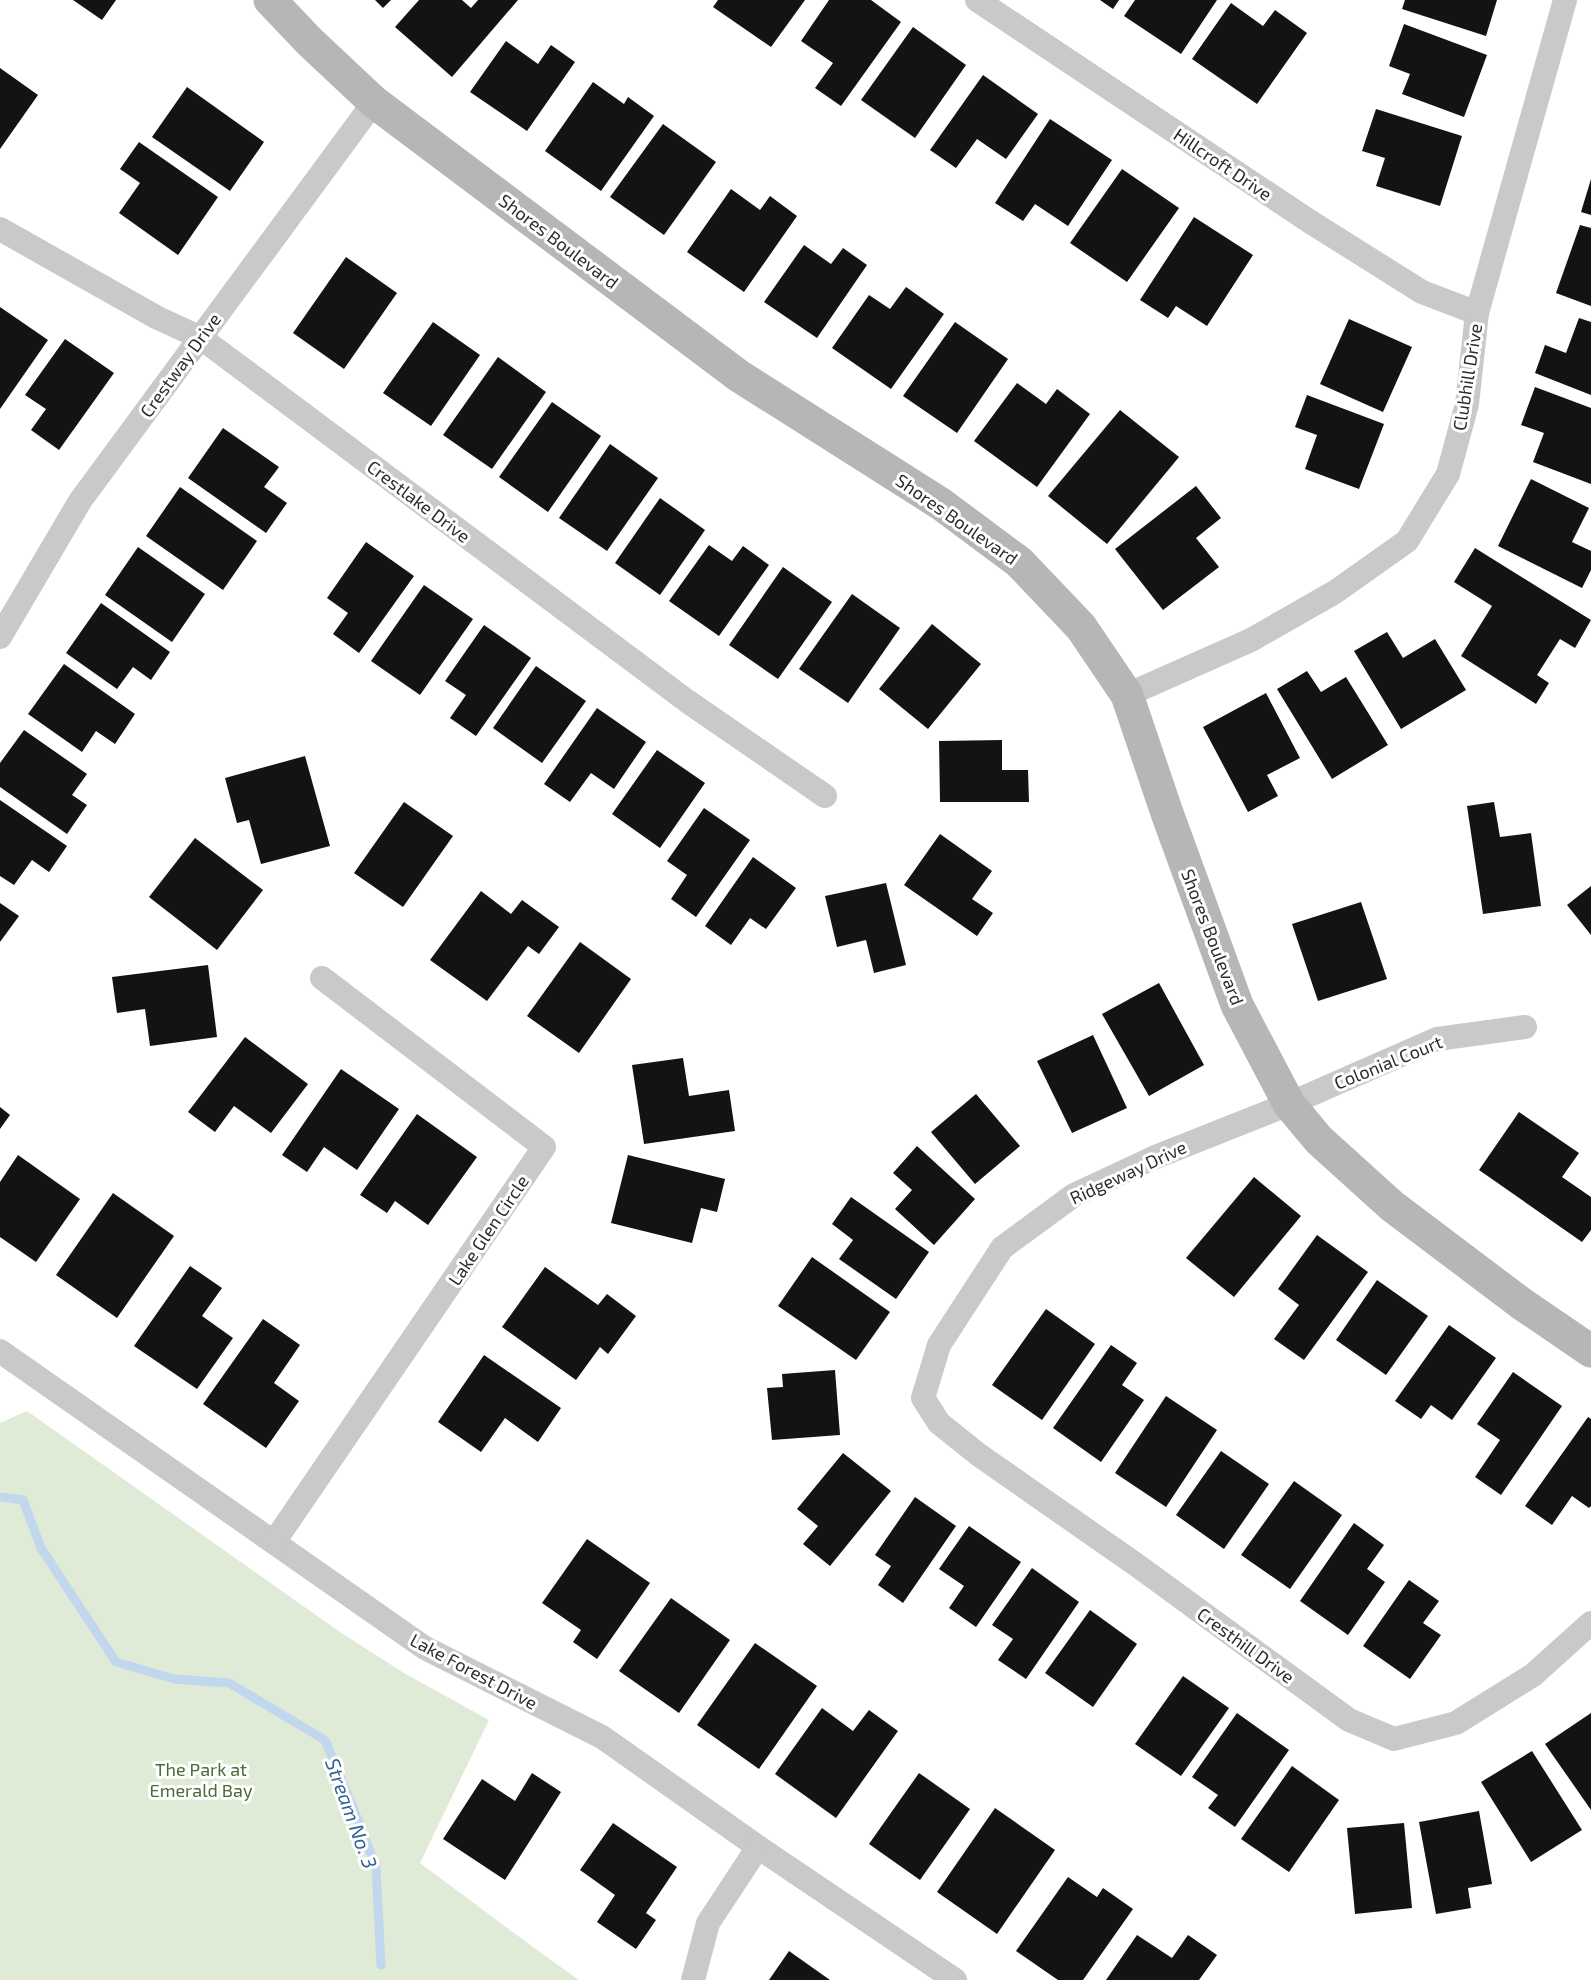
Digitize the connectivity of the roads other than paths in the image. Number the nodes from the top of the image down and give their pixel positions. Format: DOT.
graph roads {
  1 [pos="270,0"];
  2 [pos="977,0"];
  3 [pos="1565,0"];
  4 [pos="374,102"];
  5 [pos="0,229"];
  6 [pos="1477,314"];
  7 [pos="201,338"];
  8 [pos="0,637"];
  9 [pos="1127,695"];
  10 [pos="825,796"];
  11 [pos="322,978"];
  12 [pos="1525,1027"];
  13 [pos="1289,1104"];
  14 [pos="0,1351"];
  15 [pos="1591,1351"];
  16 [pos="923,1398"];
  17 [pos="274,1542"];
  18 [pos="1591,1623"];
  19 [pos="758,1847"];
  20 [pos="693,1980"];
  21 [pos="955,1980"];
  1 -- 4 [label="street, Shores Boulevard"];
  2 -- 6 [label="street, Hillcroft Drive"];
  3 -- 6 [label="street, Clubhill Drive"];
  4 -- 7 [label="street, Crestway Drive"];
  4 -- 9 [label="street, Shores Boulevard"];
  5 -- 7 [label="street, Crestlake Drive"];
  6 -- 9 [label="street, Clubhill Drive"];
  7 -- 8 [label="street, Crestway Drive"];
  7 -- 10 [label="street, Crestlake Drive"];
  9 -- 13 [label="street, Shores Boulevard"];
  11 -- 17 [label="street, Lake Glen Circle"];
  12 -- 13 [label="street, Colonial Court"];
  13 -- 15 [label="street, Shores Boulevard"];
  13 -- 16 [label="street, Ridgeway Drive"];
  14 -- 17 [label="street, Lake Forest Drive"];
  16 -- 18 [label="street, Cresthill Drive"];
  17 -- 19 [label="street, Lake Forest Drive"];
  19 -- 20 [label="street"];
  19 -- 21 [label="street, Lake Forest Drive"];
}
